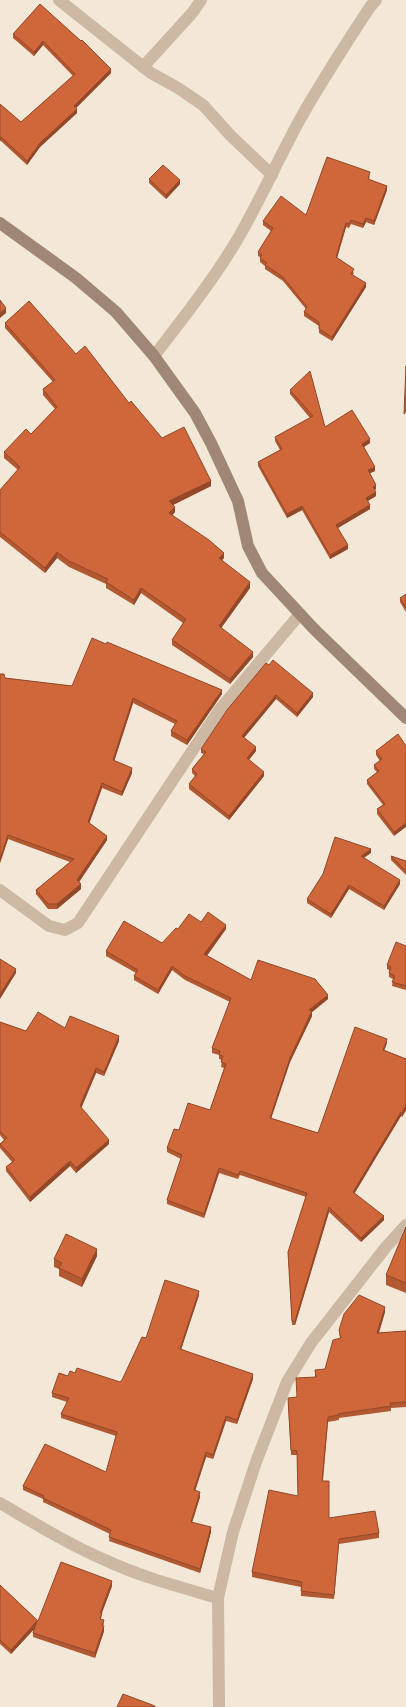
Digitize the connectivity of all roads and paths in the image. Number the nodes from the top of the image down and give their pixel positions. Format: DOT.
graph roads {
  1 [pos="59,0"];
  2 [pos="201,0"];
  3 [pos="376,0"];
  4 [pos="143,67"];
  5 [pos="272,175"];
  6 [pos="0,223"];
  7 [pos="154,356"];
  8 [pos="300,614"];
  9 [pos="406,718"];
  10 [pos="0,890"];
  11 [pos="406,1226"];
  12 [pos="0,1503"];
  13 [pos="218,1598"];
  14 [pos="219,1707"];
  1 -- 4 [label="street"];
  2 -- 4 [label="street"];
  3 -- 5 [label="street"];
  4 -- 5 [label="street"];
  5 -- 7 [label="street"];
  6 -- 7 [label="street"];
  7 -- 8 [label="street"];
  8 -- 9 [label="street"];
  8 -- 10 [label="street"];
  11 -- 13 [label="street"];
  12 -- 13 [label="street"];
  13 -- 14 [label="street"];
}
